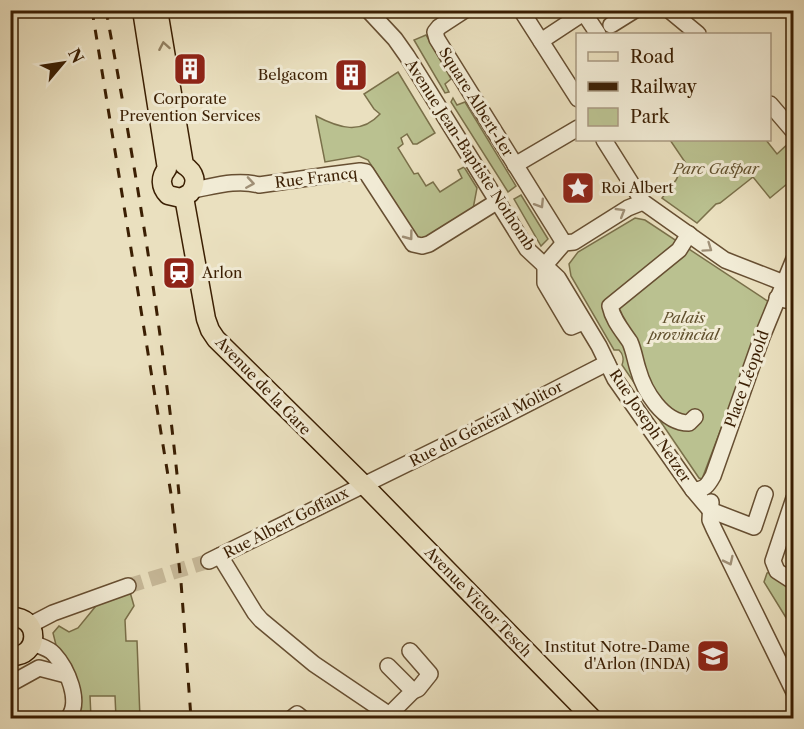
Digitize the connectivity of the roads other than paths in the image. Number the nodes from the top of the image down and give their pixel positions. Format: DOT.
graph roads {
  1 [pos="142,10"];
  2 [pos="158,10"];
  3 [pos="368,10"];
  4 [pos="465,10"];
  5 [pos="521,10"];
  6 [pos="635,10"];
  7 [pos="669,10"];
  8 [pos="586,12"];
  9 [pos="611,25"];
  10 [pos="597,33"];
  11 [pos="697,33"];
  12 [pos="541,41"];
  13 [pos="576,96"];
  14 [pos="771,105"];
  15 [pos="576,129"];
  16 [pos="794,132"];
  17 [pos="604,141"];
  18 [pos="515,165"];
  19 [pos="188,194"];
  20 [pos="498,201"];
  21 [pos="643,202"];
  22 [pos="689,234"];
  23 [pos="564,243"];
  24 [pos="794,259"];
  25 [pos="545,265"];
  26 [pos="784,283"];
  27 [pos="777,297"];
  28 [pos="794,302"];
  29 [pos="607,363"];
  30 [pos="695,417"];
  31 [pos="713,476"];
  32 [pos="363,484"];
  33 [pos="693,490"];
  34 [pos="762,493"];
  35 [pos="794,498"];
  36 [pos="710,510"];
  37 [pos="794,582"];
  38 [pos="128,586"];
  39 [pos="10,616"];
  40 [pos="32,634"];
  41 [pos="410,651"];
  42 [pos="10,656"];
  43 [pos="388,666"];
  44 [pos="66,675"];
  45 [pos="10,684"];
  46 [pos="413,692"];
  47 [pos="794,693"];
  48 [pos="391,717"];
  49 [pos="68,718"];
  50 [pos="292,718"];
  51 [pos="302,718"];
  52 [pos="592,718"];
  1 -- 19 [label="main road"];
  19 -- 2 [label="main road, Avenue de la Gare, one-way"];
  3 -- 20 [label="street, Avenue Jean-Baptiste Nothomb"];
  4 -- 18 [label="street, Square Albert-1er"];
  5 -- 12 [label="street"];
  6 -- 9 [label="street"];
  7 -- 11 [label="street"];
  8 -- 10 [label="street"];
  8 -- 12 [label="street"];
  12 -- 13 [label="street"];
  14 -- 16 [label="street"];
  15 -- 18 [label="street, Square Albert-1er"];
  17 -- 21 [label="street"];
  18 -- 23 [label="street, Square Albert-1er, one-way"];
  19 -- 20 [label="street, Rue Francq, one-way"];
  19 -- 32 [label="main road, Avenue de la Gare"];
  20 -- 25 [label="street, Avenue Jean-Baptiste Nothomb"];
  21 -- 22 [label="street"];
  23 -- 21 [label="street, one-way"];
  22 -- 26 [label="street, one-way"];
  22 -- 30 [label="street"];
  23 -- 25 [label="street"];
  24 -- 26 [label="street, Place Léopold"];
  25 -- 29 [label="street, Avenue Jean-Baptiste Nothomb"];
  26 -- 27 [label="street, Place Léopold"];
  27 -- 28 [label="street"];
  27 -- 31 [label="street, Place Léopold"];
  29 -- 32 [label="street, Rue du Général Molitor"];
  29 -- 33 [label="street, Rue Joseph Netzer"];
  31 -- 33 [label="street, Rue Joseph Netzer"];
  31 -- 36 [label="street, Rue Joseph Netzer"];
  32 -- 48 [label="street, Rue Albert Goffaux"];
  32 -- 52 [label="main road, Avenue Victor Tesch"];
  33 -- 36 [label="street, Rue Joseph Netzer"];
  34 -- 36 [label="street"];
  35 -- 37 [label="street"];
  36 -- 47 [label="street, Rue Joseph Netzer, one-way"];
  38 -- 40 [label="street"];
  39 -- 40 [label="main road"];
  40 -- 42 [label="main road"];
  40 -- 44 [label="street"];
  41 -- 46 [label="street"];
  43 -- 46 [label="street"];
  44 -- 45 [label="street"];
  44 -- 49 [label="street"];
  46 -- 48 [label="street"];
  50 -- 51 [label="street"];
}
